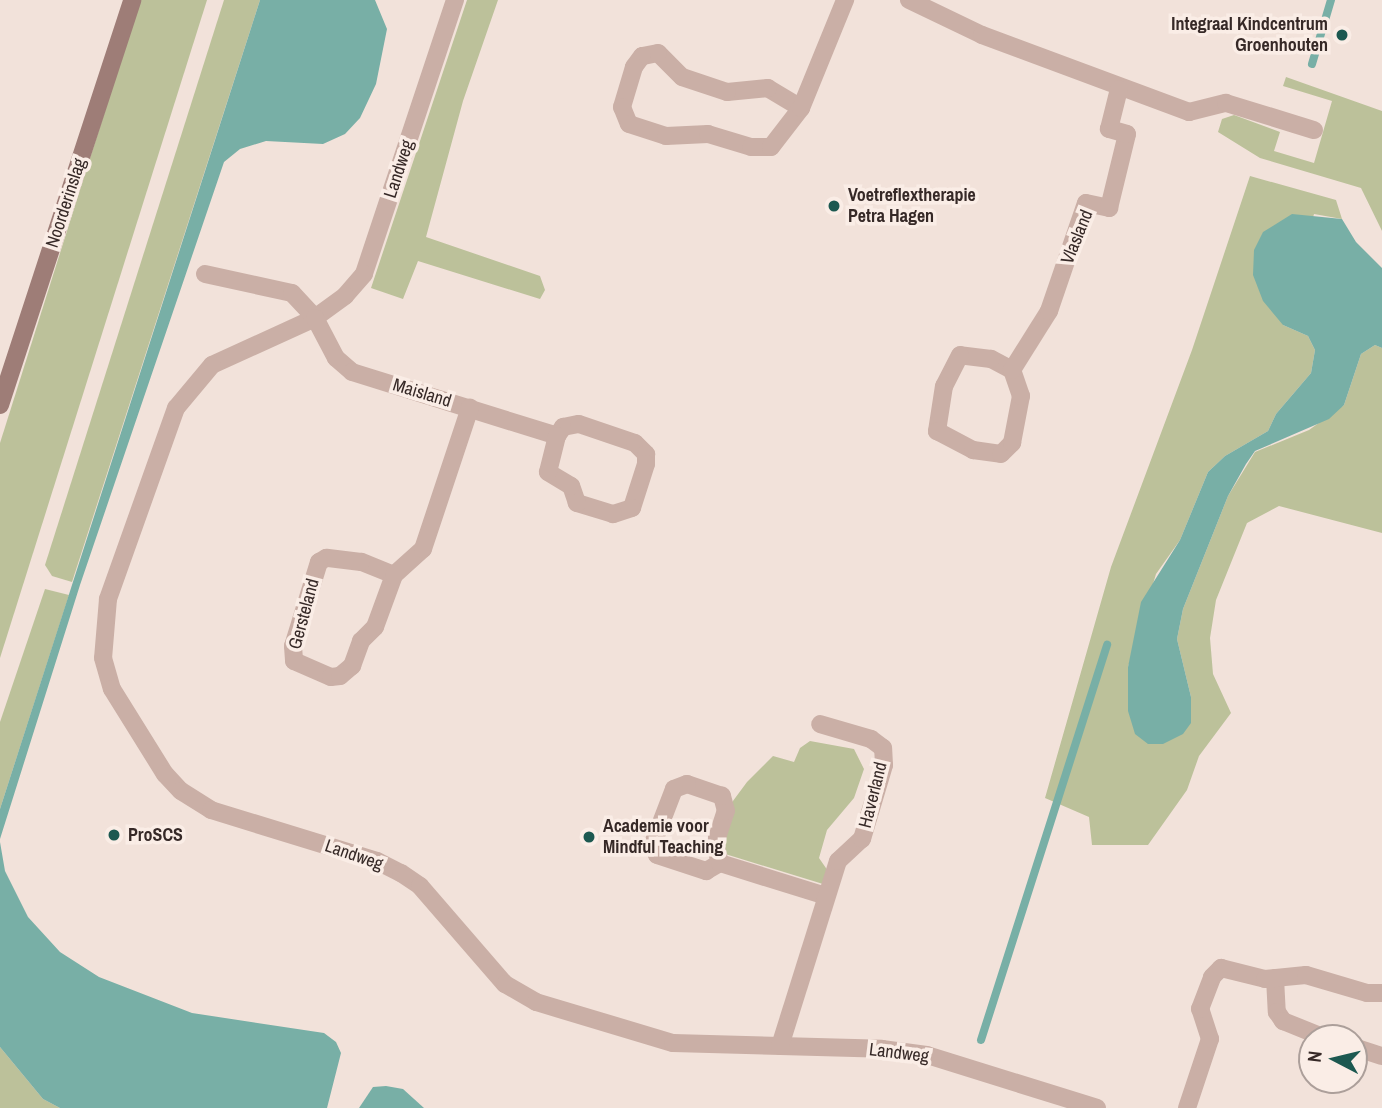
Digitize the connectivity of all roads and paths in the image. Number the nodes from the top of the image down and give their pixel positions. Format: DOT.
graph roads {
  1 [pos="132,0"];
  2 [pos="455,0"];
  3 [pos="845,0"];
  4 [pos="909,0"];
  5 [pos="1119,89"];
  6 [pos="802,108"];
  7 [pos="1314,130"];
  8 [pos="205,274"];
  9 [pos="315,318"];
  10 [pos="1012,370"];
  11 [pos="0,405"];
  12 [pos="470,408"];
  13 [pos="556,436"];
  14 [pos="394,575"];
  15 [pos="820,724"];
  16 [pos="720,863"];
  17 [pos="826,897"];
  18 [pos="1275,978"];
  19 [pos="1382,993"];
  20 [pos="1298,1027"];
  21 [pos="780,1046"];
  22 [pos="1097,1108"];
  23 [pos="1187,1108"];
  1 -- 11 [label="main road, Noorderinslag"];
  2 -- 9 [label="street, Landweg"];
  3 -- 6 [label="street"];
  4 -- 5 [label="street"];
  5 -- 7 [label="street"];
  5 -- 10 [label="street, Vlasland"];
  6 -- 6 [label="street"];
  8 -- 9 [label="street"];
  9 -- 12 [label="street, Maisland"];
  9 -- 21 [label="street, Landweg"];
  10 -- 10 [label="street"];
  12 -- 13 [label="street, Maisland"];
  12 -- 14 [label="street, Gersteland"];
  13 -- 13 [label="street"];
  14 -- 14 [label="street, Gersteland"];
  15 -- 17 [label="street, Haverland"];
  16 -- 16 [label="street"];
  16 -- 17 [label="street"];
  17 -- 21 [label="street, Haverland"];
  18 -- 19 [label="street"];
  18 -- 20 [label="street"];
  18 -- 23 [label="street"];
  21 -- 22 [label="street, Landweg"];
}
